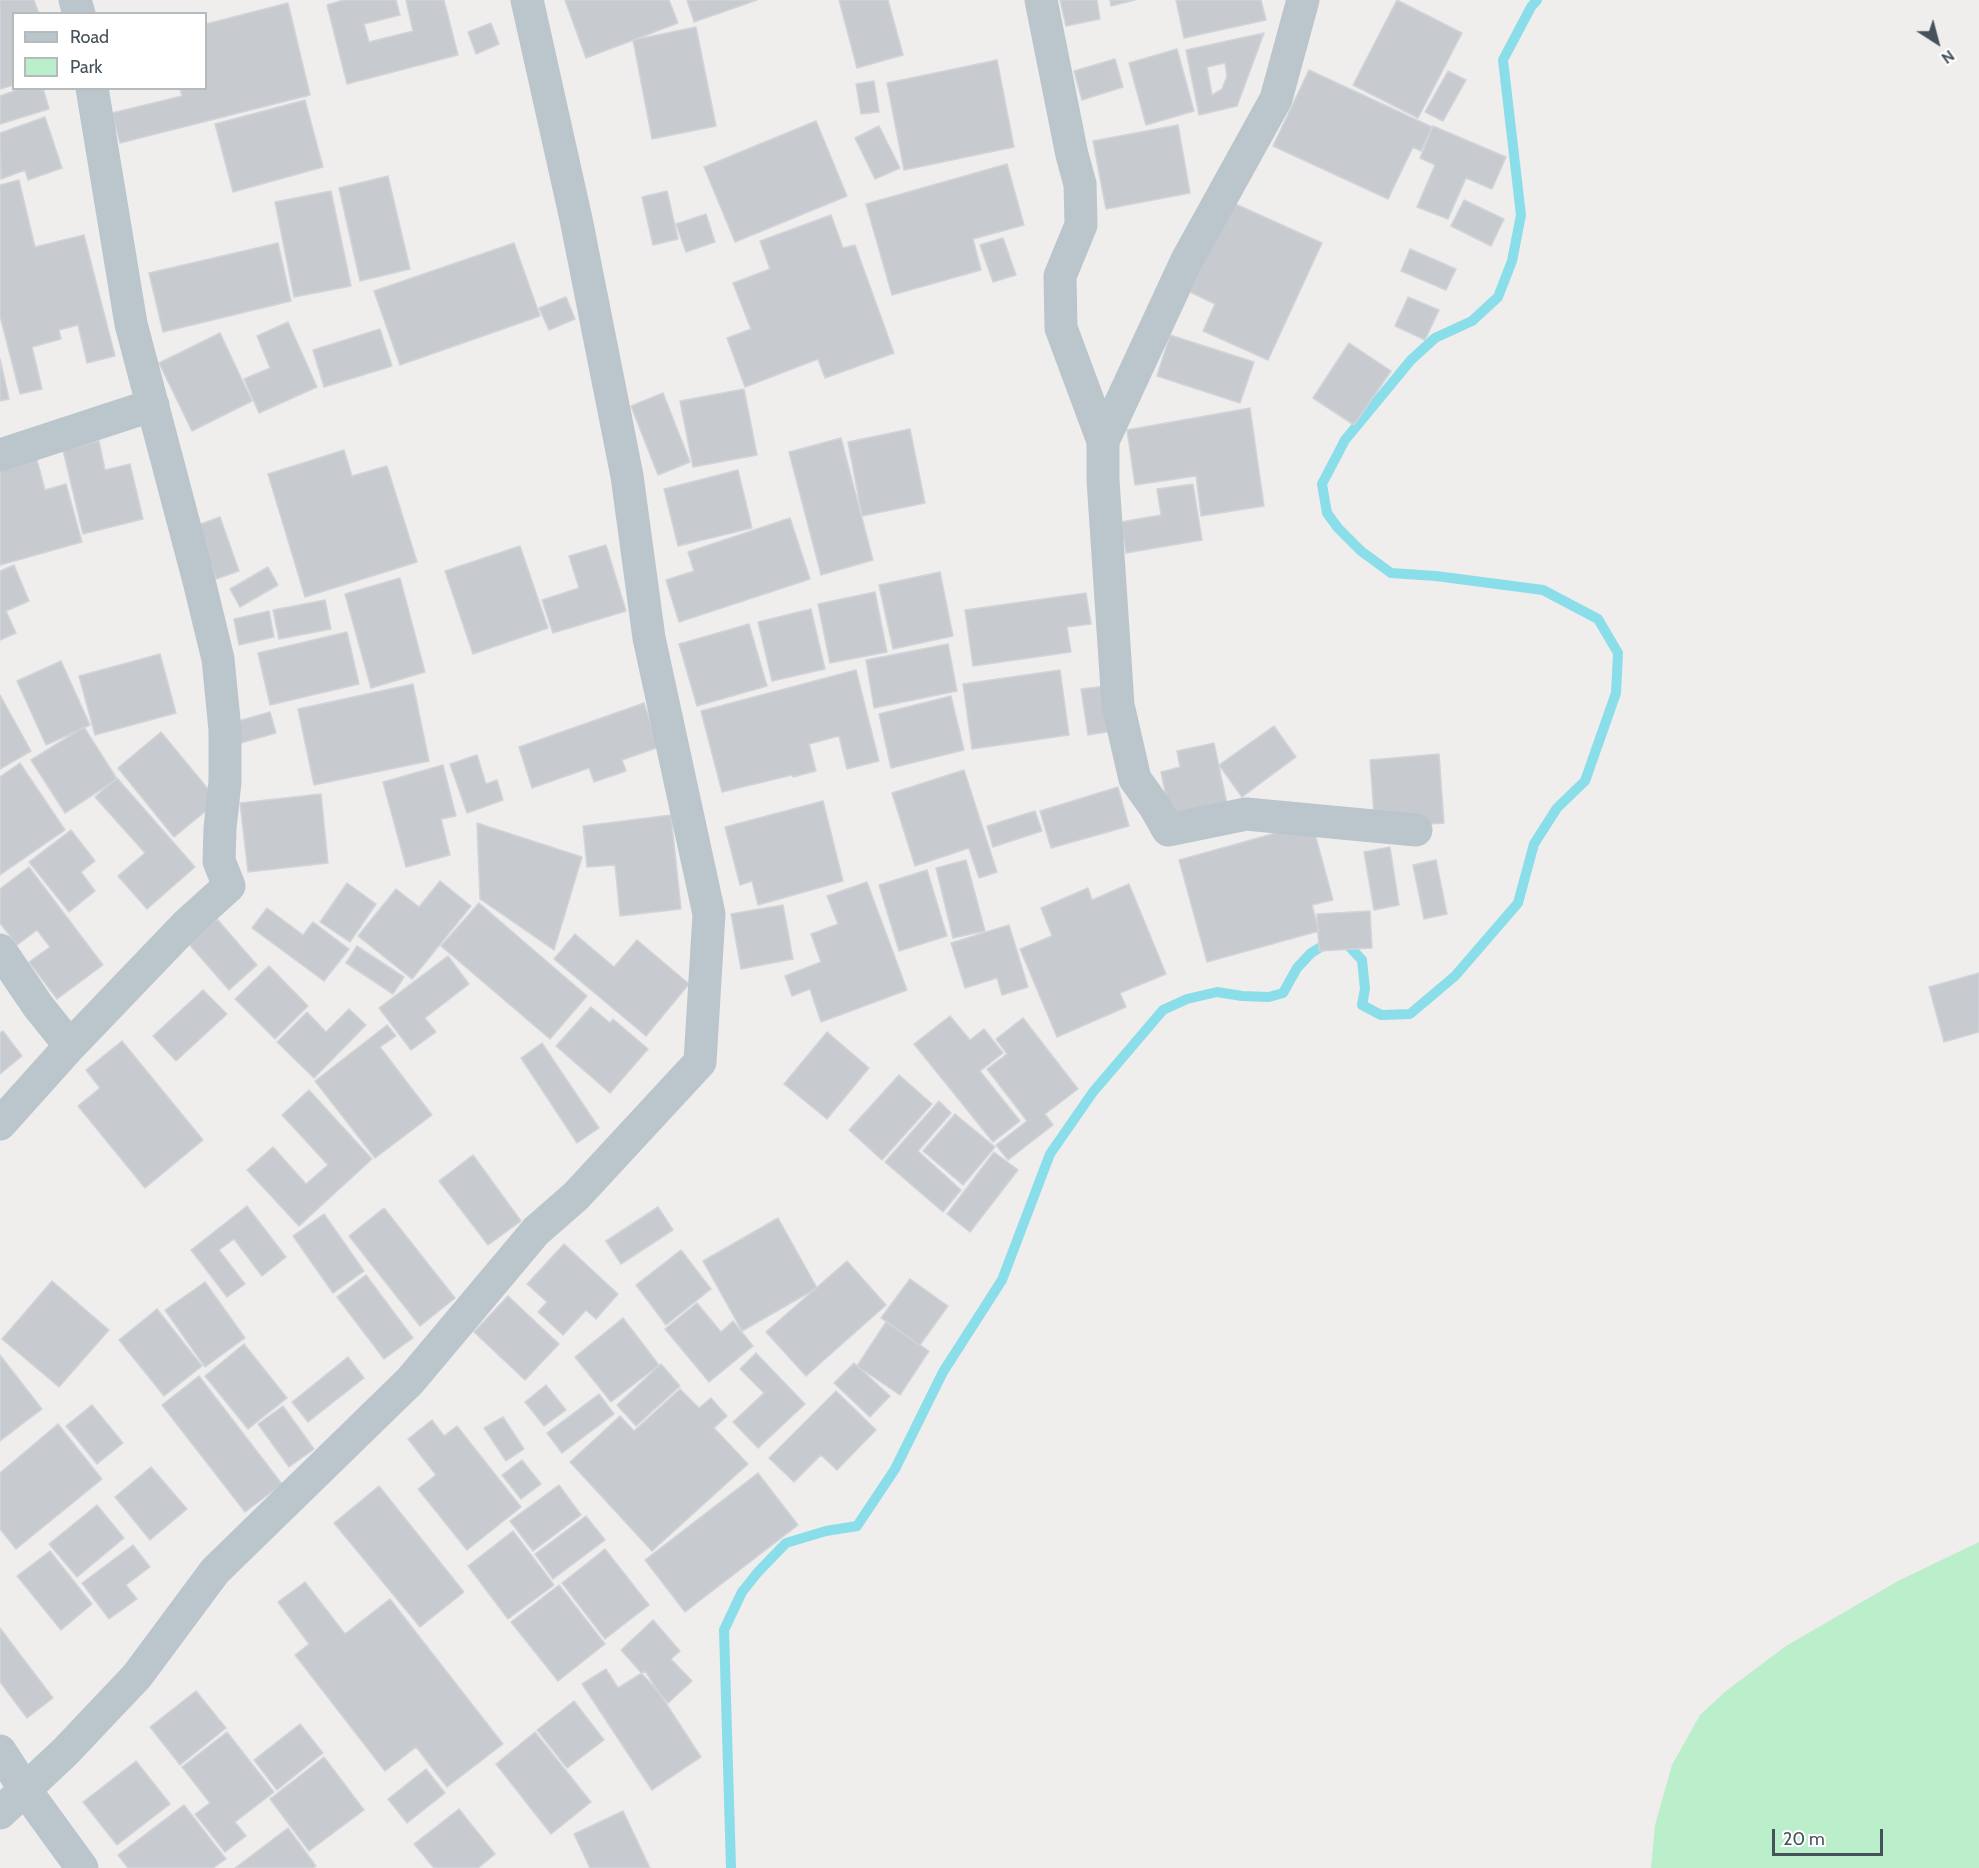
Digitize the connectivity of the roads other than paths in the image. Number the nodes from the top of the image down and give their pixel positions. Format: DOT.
graph roads {
  1 [pos="527,0"];
  2 [pos="1041,0"];
  3 [pos="1303,0"];
  4 [pos="92,90"];
  5 [pos="153,405"];
  6 [pos="1103,441"];
  7 [pos="0,455"];
  8 [pos="1416,830"];
  9 [pos="0,950"];
  10 [pos="70,1046"];
  11 [pos="0,1124"];
  12 [pos="0,1751"];
  13 [pos="26,1791"];
  14 [pos="0,1813"];
  15 [pos="82,1868"];
  1 -- 13 [label="street"];
  2 -- 6 [label="street"];
  3 -- 6 [label="street"];
  4 -- 5 [label="street"];
  5 -- 7 [label="street"];
  5 -- 10 [label="street"];
  6 -- 8 [label="street"];
  9 -- 10 [label="street"];
  10 -- 11 [label="street"];
  12 -- 13 [label="street"];
  13 -- 14 [label="street"];
  13 -- 15 [label="street"];
}
